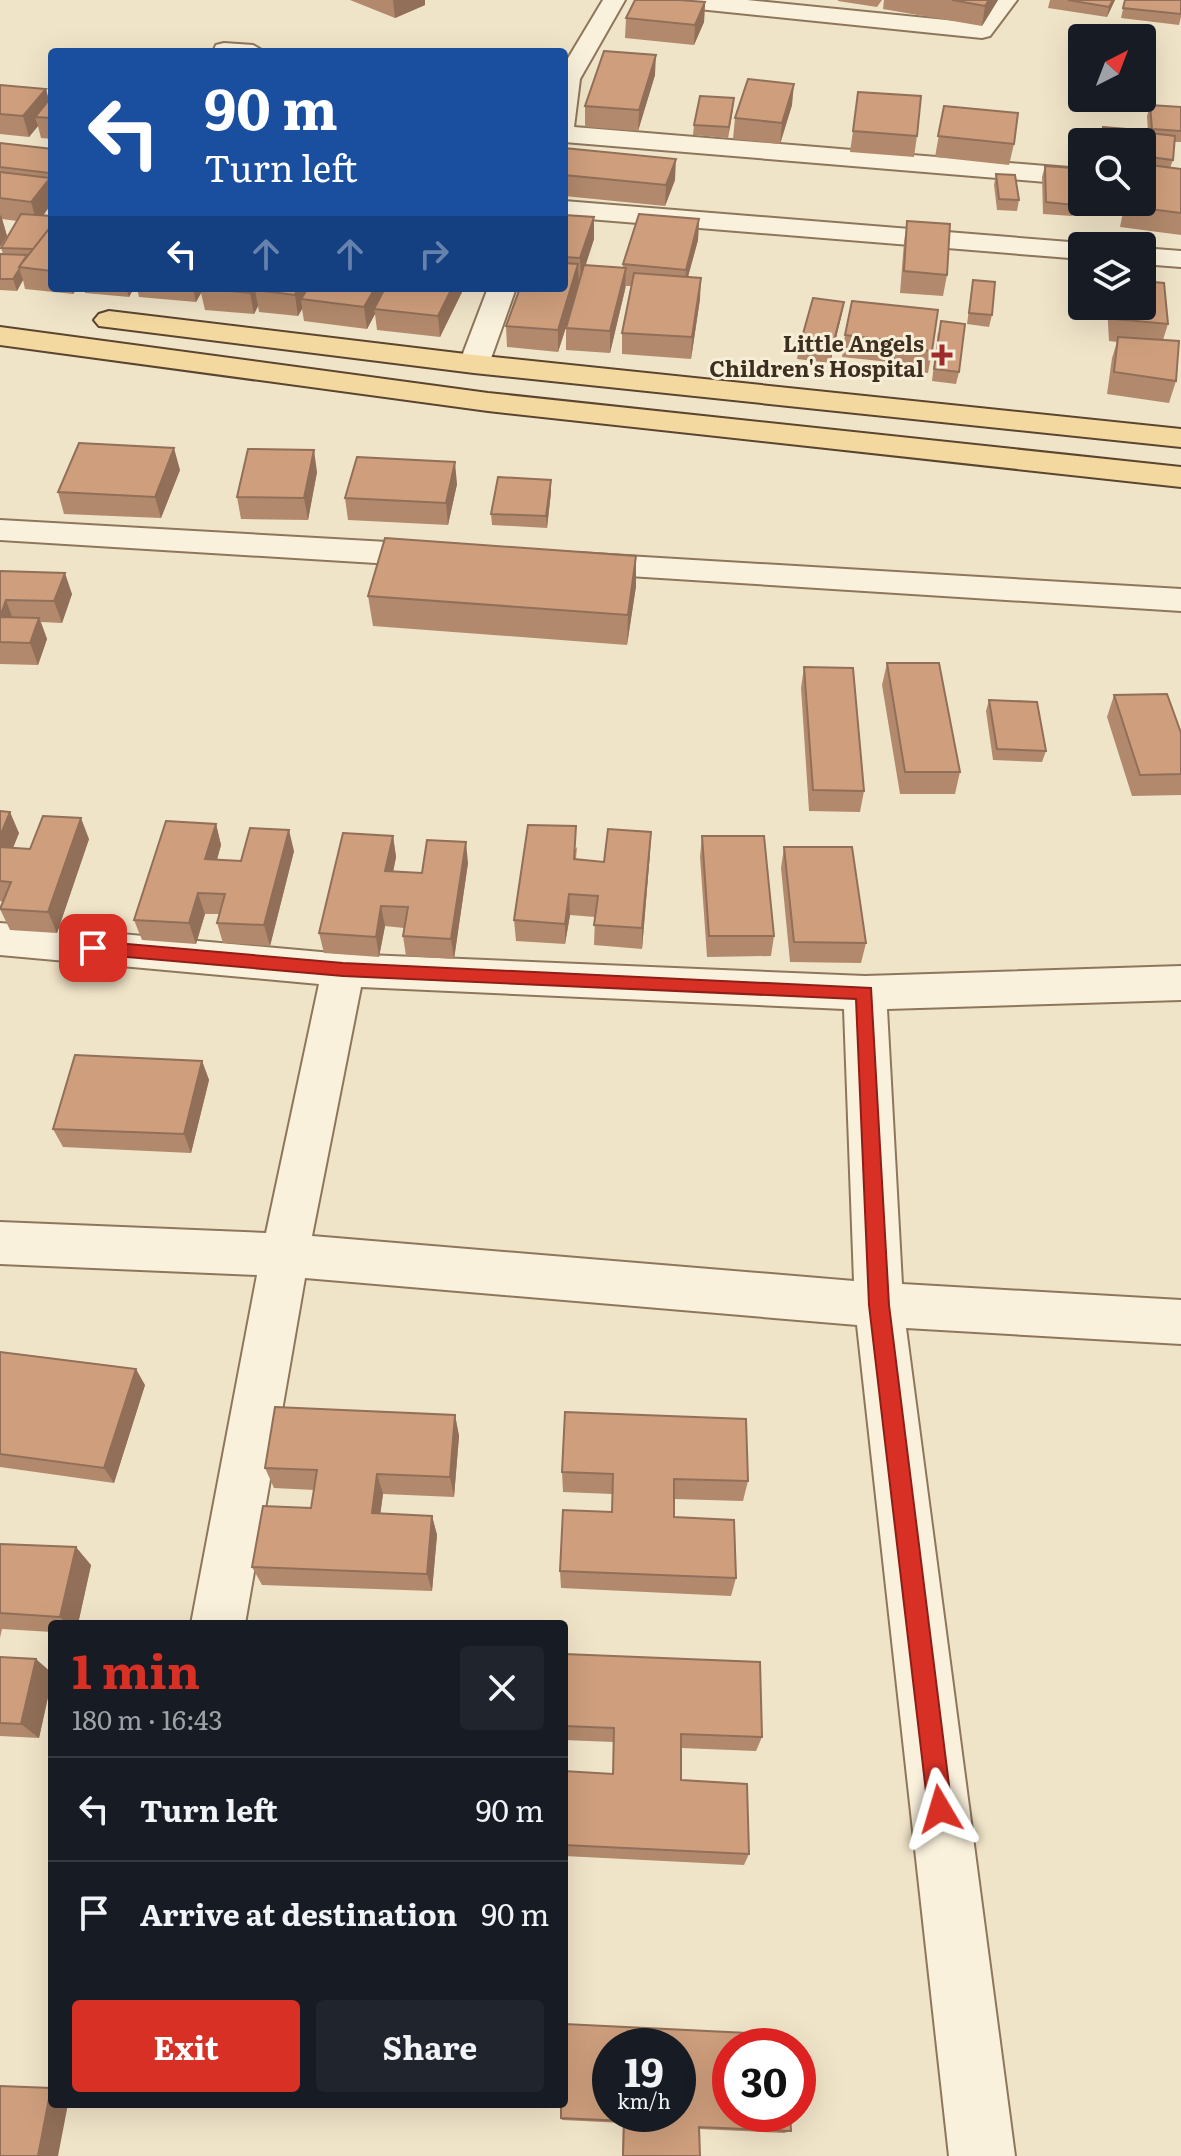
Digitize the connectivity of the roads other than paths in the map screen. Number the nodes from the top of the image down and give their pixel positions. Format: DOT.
graph roads {
  1 [pos="614,0"];
  2 [pos="679,0"];
  3 [pos="1006,0"];
  4 [pos="568,75"];
  5 [pos="568,134"];
  6 [pos="1068,176"];
  7 [pos="568,209"];
  8 [pos="1068,250"];
  9 [pos="1156,257"];
  10 [pos="1181,259"];
  11 [pos="501,292"];
  12 [pos="86,317"];
  13 [pos="0,336"];
  14 [pos="474,364"];
  15 [pos="1181,438"];
  16 [pos="1181,477"];
  17 [pos="0,530"];
  18 [pos="479,558"];
  19 [pos="543,562"];
  20 [pos="1181,600"];
  21 [pos="0,939"];
  22 [pos="343,970"];
  23 [pos="1181,983"];
  24 [pos="865,993"];
  25 [pos="0,1243"];
  26 [pos="285,1255"];
  27 [pos="879,1305"];
  28 [pos="1181,1322"];
  29 [pos="219,1620"];
  30 [pos="982,2156"];
  1 -- 4 [label="street"];
  2 -- 3 [label="street"];
  5 -- 6 [label="street"];
  7 -- 8 [label="street"];
  9 -- 10 [label="street"];
  11 -- 14 [label="street"];
  12 -- 14 [label="main road"];
  13 -- 16 [label="main road"];
  14 -- 15 [label="main road"];
  17 -- 18 [label="street"];
  19 -- 20 [label="street"];
  21 -- 22 [label="street"];
  22 -- 24 [label="street"];
  22 -- 26 [label="street"];
  23 -- 24 [label="street"];
  24 -- 27 [label="street"];
  25 -- 26 [label="street"];
  26 -- 27 [label="street"];
  26 -- 29 [label="street"];
  27 -- 28 [label="street"];
  27 -- 30 [label="street"];
}
